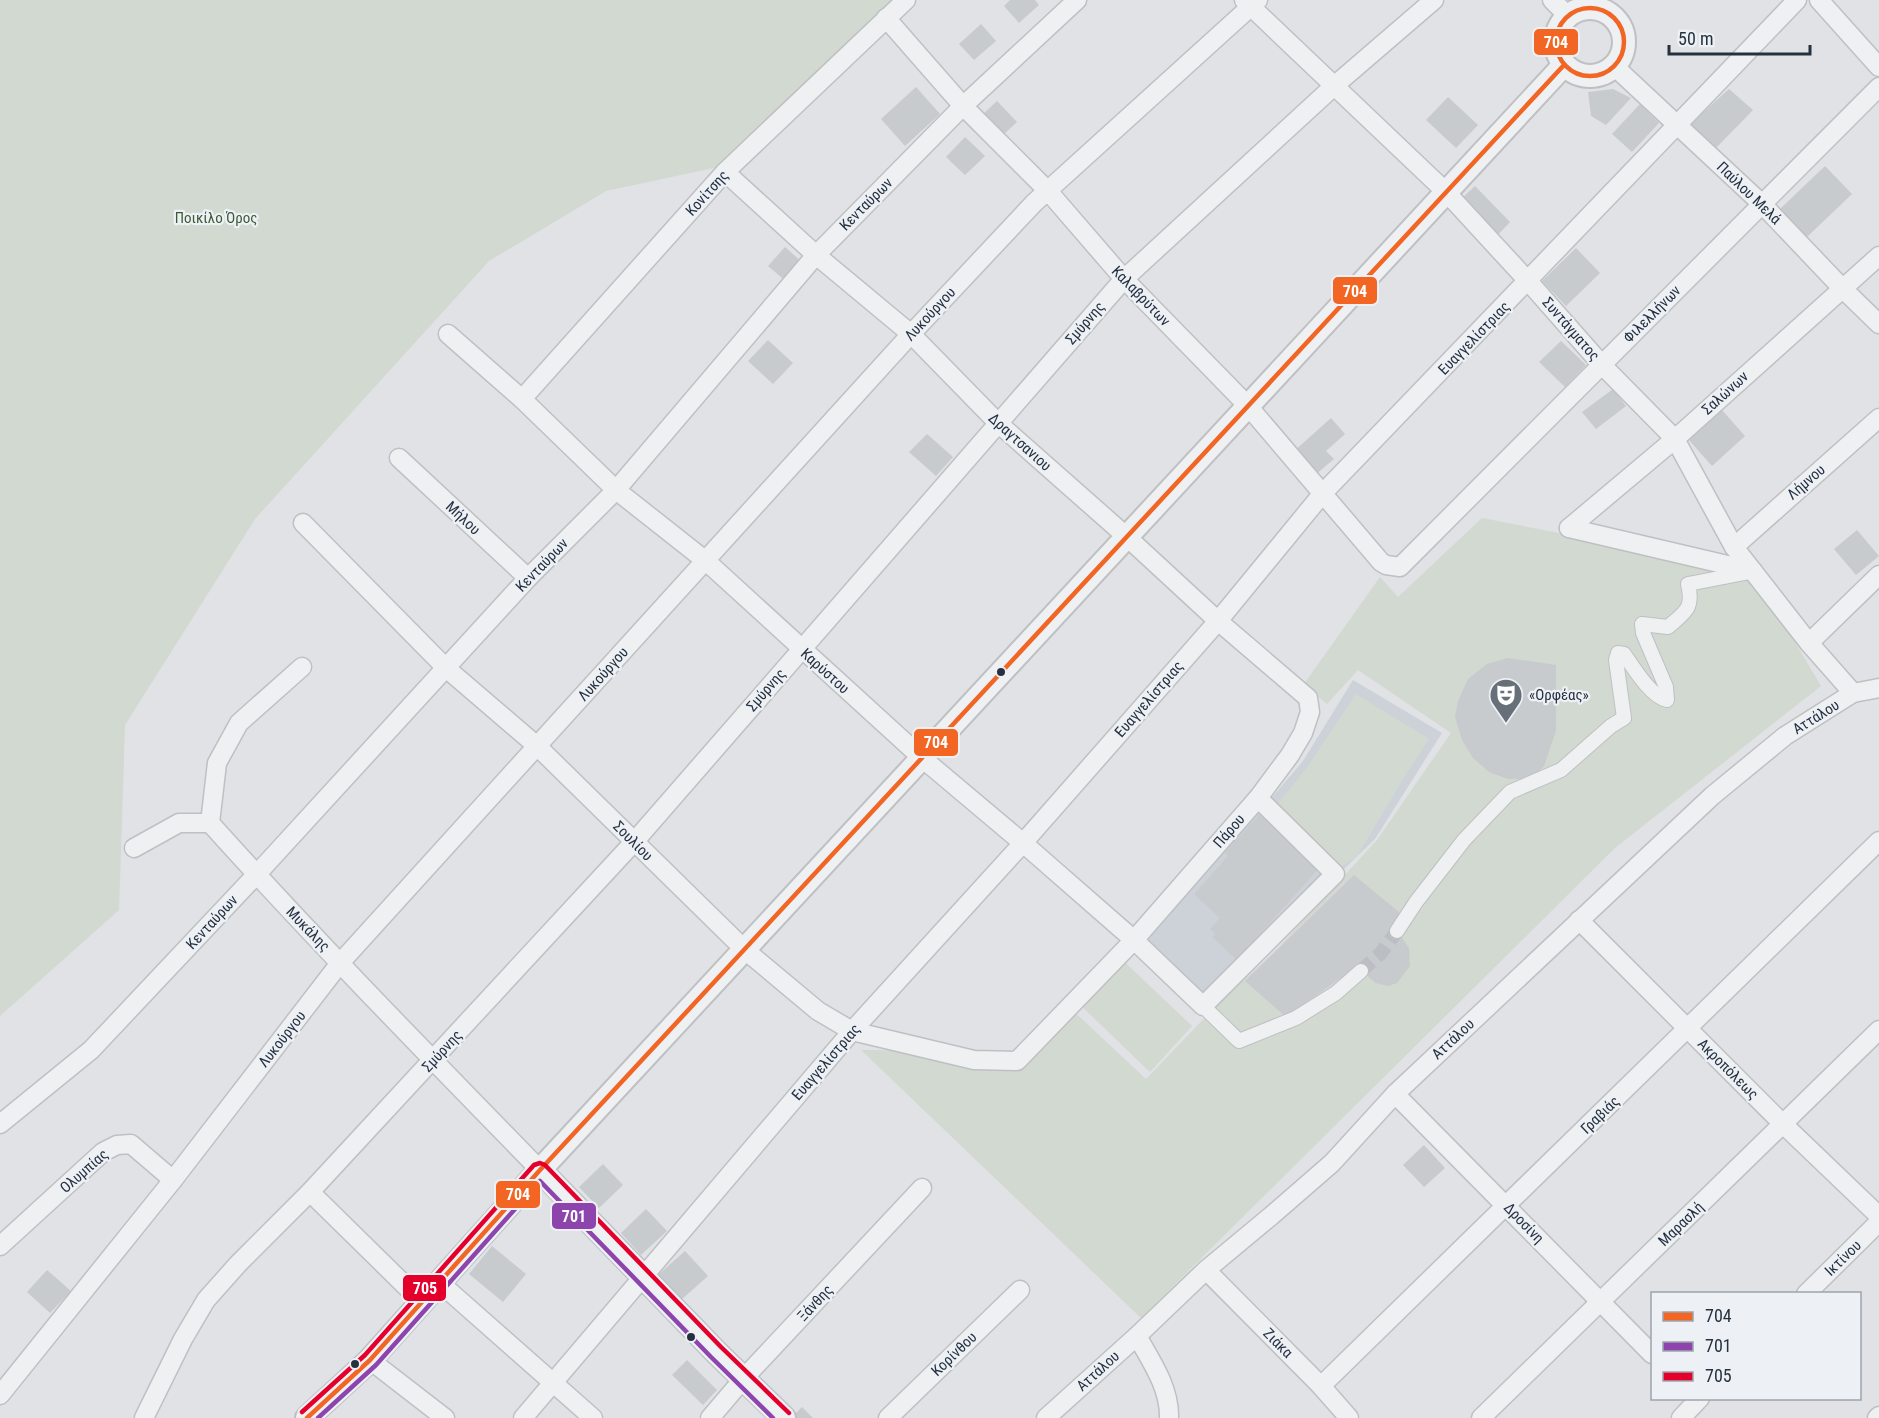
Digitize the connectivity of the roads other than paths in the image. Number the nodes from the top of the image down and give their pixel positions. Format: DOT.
graph roads {
  1 [pos="906,0"];
  2 [pos="1077,0"];
  3 [pos="1434,0"];
  4 [pos="1797,0"];
  5 [pos="1819,0"];
  6 [pos="1251,2"];
  7 [pos="1615,6"];
  8 [pos="1560,8"];
  9 [pos="886,18"];
  10 [pos="1564,65"];
  11 [pos="1879,66"];
  12 [pos="1615,67"];
  13 [pos="1334,86"];
  14 [pos="1879,87"];
  15 [pos="963,106"];
  16 [pos="1677,124"];
  17 [pos="725,172"];
  18 [pos="1048,191"];
  19 [pos="1446,192"];
  20 [pos="1762,204"];
  21 [pos="816,255"];
  22 [pos="1879,256"];
  23 [pos="1124,279"];
  24 [pos="1528,281"];
  25 [pos="1842,288"];
  26 [pos="1879,324"];
  27 [pos="448,334"];
  28 [pos="911,334"];
  29 [pos="1602,364"];
  30 [pos="522,399"];
  31 [pos="1248,406"];
  32 [pos="1879,418"];
  33 [pos="998,423"];
  34 [pos="1675,439"];
  35 [pos="399,458"];
  36 [pos="616,490"];
  37 [pos="1323,493"];
  38 [pos="303,523"];
  39 [pos="1127,537"];
  40 [pos="1734,547"];
  41 [pos="706,561"];
  42 [pos="1400,567"];
  43 [pos="1753,571"];
  44 [pos="1879,575"];
  45 [pos="528,578"];
  46 [pos="1218,621"];
  47 [pos="1809,643"];
  48 [pos="801,650"];
  49 [pos="302,667"];
  50 [pos="446,668"];
  51 [pos="1879,688"];
  52 [pos="1853,693"];
  53 [pos="1310,712"];
  54 [pos="537,746"];
  55 [pos="922,758"];
  56 [pos="1258,798"];
  57 [pos="210,823"];
  58 [pos="1878,841"];
  59 [pos="634,842"];
  60 [pos="1023,843"];
  61 [pos="134,848"];
  62 [pos="256,874"];
  63 [pos="1579,920"];
  64 [pos="1397,932"];
  65 [pos="1134,940"];
  66 [pos="744,950"];
  67 [pos="340,963"];
  68 [pos="1361,971"];
  69 [pos="1203,1006"];
  70 [pos="1688,1029"];
  71 [pos="1879,1030"];
  72 [pos="852,1031"];
  73 [pos="433,1060"];
  74 [pos="1395,1094"];
  75 [pos="0,1124"];
  76 [pos="1783,1124"];
  77 [pos="540,1170"];
  78 [pos="173,1180"];
  79 [pos="922,1188"];
  80 [pos="310,1192"];
  81 [pos="1507,1206"];
  82 [pos="1879,1216"];
  83 [pos="1879,1222"];
  84 [pos="0,1246"];
  85 [pos="1206,1270"];
  86 [pos="643,1276"];
  87 [pos="440,1283"];
  88 [pos="1020,1290"];
  89 [pos="1807,1292"];
  90 [pos="422,1302"];
  91 [pos="1601,1302"];
  92 [pos="1137,1336"];
  93 [pos="1651,1352"];
  94 [pos="370,1360"];
  95 [pos="744,1378"];
  96 [pos="553,1383"];
  97 [pos="1321,1386"];
  98 [pos="0,1395"];
  99 [pos="1697,1400"];
  100 [pos="144,1418"];
  101 [pos="307,1418"];
  102 [pos="445,1418"];
  103 [pos="523,1418"];
  104 [pos="592,1418"];
  105 [pos="710,1418"];
  106 [pos="784,1418"];
  107 [pos="888,1418"];
  108 [pos="1046,1418"];
  109 [pos="1169,1418"];
  110 [pos="1349,1418"];
  111 [pos="1481,1418"];
  112 [pos="1681,1418"];
  1 -- 9 [label="street, Κονίτσης"];
  2 -- 15 [label="street, Κενταύρων"];
  3 -- 13 [label="street, Σμύρνης"];
  4 -- 16 [label="street, Ευαγγελίστριας"];
  5 -- 11 [label="street"];
  6 -- 13 [label="street, Συντάγματος"];
  6 -- 18 [label="street, Λυκούργου"];
  7 -- 8 [label="street"];
  7 -- 12 [label="street"];
  8 -- 10 [label="street"];
  9 -- 15 [label="street, Καλαβρύτων"];
  9 -- 17 [label="street, Κονίτσης"];
  10 -- 12 [label="street"];
  10 -- 19 [label="street"];
  12 -- 16 [label="street, Παύλου Μελά"];
  13 -- 19 [label="street, Συντάγματος"];
  13 -- 23 [label="street, Σμύρνης"];
  14 -- 20 [label="street, Φιλελλήνων"];
  15 -- 18 [label="street, Καλαβρύτων"];
  15 -- 21 [label="street, Κενταύρων"];
  16 -- 20 [label="street, Παύλου Μελά"];
  16 -- 24 [label="street, Ευαγγελίστριας"];
  17 -- 21 [label="street, Δραγτσανιου"];
  17 -- 30 [label="street, Κονίτσης"];
  18 -- 23 [label="street, Καλαβρύτων"];
  18 -- 28 [label="street, Λυκούργου"];
  19 -- 24 [label="street, Συντάγματος"];
  19 -- 31 [label="street"];
  20 -- 25 [label="street, Παύλου Μελά"];
  20 -- 29 [label="street, Φιλελλήνων"];
  21 -- 28 [label="street, Δραγτσανιου"];
  21 -- 36 [label="street, Κενταύρων"];
  22 -- 25 [label="street, Σαλώνων"];
  23 -- 31 [label="street, Καλαβρύτων"];
  23 -- 33 [label="street, Σμύρνης"];
  24 -- 29 [label="street, Συντάγματος"];
  24 -- 37 [label="street, Ευαγγελίστριας"];
  25 -- 26 [label="street, Παύλου Μελά"];
  25 -- 34 [label="street, Σαλώνων"];
  27 -- 30 [label="street, Καρύστου"];
  28 -- 33 [label="street, Δραγτσανιου"];
  28 -- 41 [label="street, Λυκούργου"];
  29 -- 34 [label="street, Συντάγματος"];
  29 -- 42 [label="street, Φιλελλήνων"];
  30 -- 36 [label="street, Καρύστου"];
  31 -- 37 [label="street, Καλαβρύτων"];
  31 -- 39 [label="street"];
  32 -- 40 [label="street, Λήμνου"];
  33 -- 39 [label="street, Δραγτσανιου"];
  33 -- 48 [label="street, Σμύρνης"];
  34 -- 40 [label="street, Συντάγματος"];
  34 -- 43 [label="street, Σαλώνων"];
  35 -- 45 [label="street, Μήλου"];
  36 -- 41 [label="street, Καρύστου"];
  36 -- 45 [label="street, Κενταύρων"];
  37 -- 42 [label="street, Καλαβρύτων"];
  37 -- 46 [label="street, Ευαγγελίστριας"];
  38 -- 50 [label="street, Σουλίου"];
  39 -- 46 [label="street, Δραγτσανιου"];
  39 -- 55 [label="street"];
  40 -- 43 [label="street, Συντάγματος"];
  41 -- 48 [label="street, Καρύστου"];
  41 -- 54 [label="street, Λυκούργου"];
  43 -- 47 [label="street, Συντάγματος"];
  43 -- 64 [label="street"];
  44 -- 47 [label="street"];
  45 -- 50 [label="street, Κενταύρων"];
  46 -- 53 [label="street, Δραγτσανιου"];
  46 -- 60 [label="street, Ευαγγελίστριας"];
  47 -- 52 [label="street, Συντάγματος"];
  48 -- 55 [label="street, Καρύστου"];
  48 -- 59 [label="street, Σμύρνης"];
  49 -- 57 [label="street"];
  50 -- 54 [label="street, Σουλίου"];
  50 -- 62 [label="street, Κενταύρων"];
  51 -- 52 [label="street, Αττάλου"];
  52 -- 63 [label="street, Αττάλου"];
  53 -- 56 [label="street, Πάρου"];
  54 -- 59 [label="street, Σουλίου"];
  54 -- 67 [label="street, Λυκούργου"];
  55 -- 60 [label="street, Καρύστου"];
  55 -- 66 [label="street"];
  56 -- 65 [label="street, Πάρου"];
  56 -- 69 [label="street"];
  57 -- 61 [label="street"];
  57 -- 62 [label="street, Μυκάλης"];
  58 -- 70 [label="street, Γραβιάς"];
  59 -- 66 [label="street, Σουλίου"];
  59 -- 73 [label="street, Σμύρνης"];
  60 -- 65 [label="street, Καρύστου"];
  60 -- 72 [label="street, Ευαγγελίστριας"];
  62 -- 67 [label="street, Μυκάλης"];
  62 -- 75 [label="street, Κενταύρων"];
  63 -- 70 [label="street, Ακροπόλεως"];
  63 -- 74 [label="street, Αττάλου"];
  65 -- 69 [label="street, Καρύστου"];
  65 -- 72 [label="street, Σουλίου"];
  66 -- 72 [label="street, Σουλίου"];
  66 -- 77 [label="street"];
  67 -- 73 [label="street, Μυκάλης"];
  67 -- 78 [label="street, Λυκούργου"];
  68 -- 69 [label="street"];
  70 -- 76 [label="street, Ακροπόλεως"];
  70 -- 81 [label="street, Γραβιάς"];
  71 -- 76 [label="street, Μαρασλή"];
  72 -- 86 [label="street, Ευαγγελίστριας"];
  73 -- 77 [label="street, Μυκάλης"];
  73 -- 80 [label="street, Σμύρνης"];
  74 -- 81 [label="street, Δροσίνη"];
  74 -- 85 [label="street, Αττάλου"];
  76 -- 82 [label="street, Ακροπόλεως"];
  76 -- 91 [label="street, Μαρασλή"];
  77 -- 86 [label="street"];
  77 -- 87 [label="street"];
  78 -- 84 [label="street, Ολυμπίας"];
  78 -- 98 [label="street, Λυκούργου"];
  79 -- 95 [label="street, Ξάνθης"];
  80 -- 90 [label="street"];
  80 -- 100 [label="street, Σμύρνης"];
  81 -- 91 [label="street, Δροσίνη"];
  81 -- 97 [label="street, Γραβιάς"];
  83 -- 89 [label="street, Ικτίνου"];
  85 -- 92 [label="street, Αττάλου"];
  85 -- 97 [label="street, Ζιάκα"];
  86 -- 95 [label="street"];
  86 -- 96 [label="street, Ευαγγελίστριας"];
  87 -- 90 [label="street"];
  87 -- 96 [label="street"];
  88 -- 107 [label="street, Κορίνθου"];
  90 -- 94 [label="street"];
  91 -- 93 [label="street, Δροσίνη"];
  91 -- 111 [label="street, Μαρασλή"];
  92 -- 108 [label="street, Αττάλου"];
  92 -- 109 [label="street"];
  94 -- 101 [label="street"];
  94 -- 102 [label="street"];
  95 -- 105 [label="street, Ξάνθης"];
  95 -- 106 [label="street"];
  96 -- 103 [label="street, Ευαγγελίστριας"];
  96 -- 104 [label="street"];
  97 -- 110 [label="street, Ζιάκα"];
  99 -- 112 [label="street"];
}
